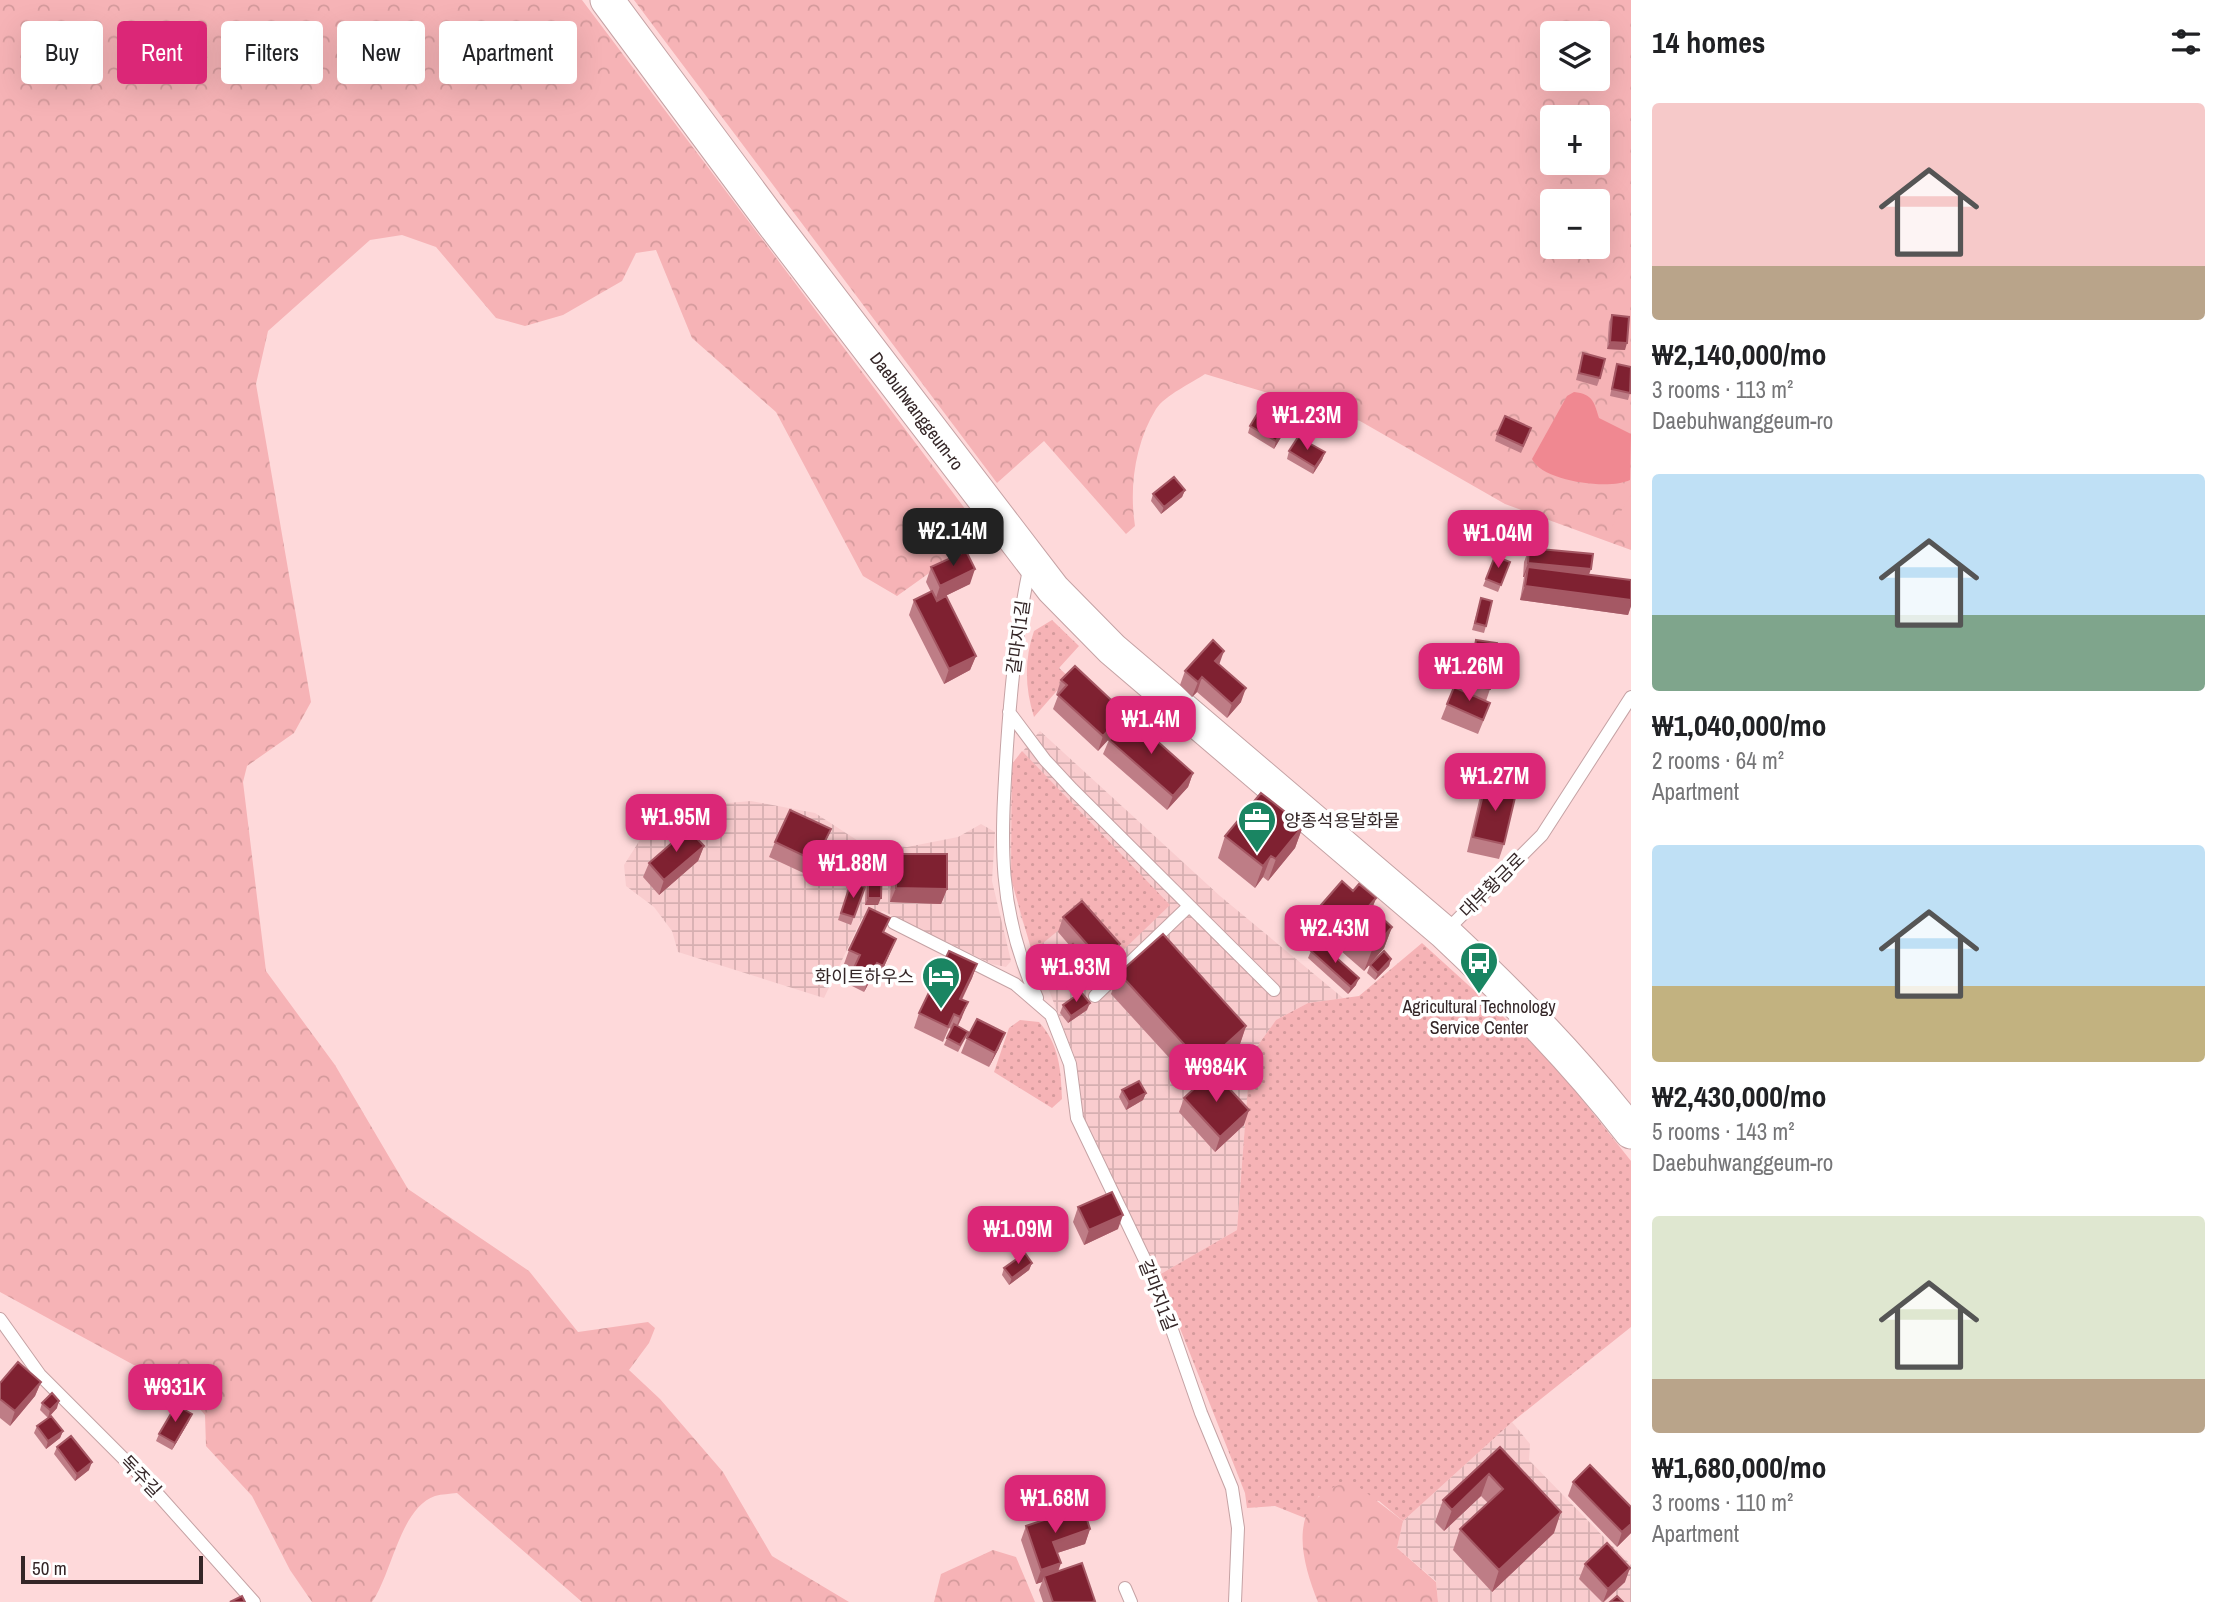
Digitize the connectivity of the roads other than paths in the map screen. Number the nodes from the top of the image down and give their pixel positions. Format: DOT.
graph roads {
  1 [pos="607,0"];
  2 [pos="1031,562"];
  3 [pos="1631,696"];
  4 [pos="1009,712"];
  5 [pos="1189,906"];
  6 [pos="894,923"];
  7 [pos="1445,933"];
  8 [pos="1274,990"];
  9 [pos="1095,996"];
  10 [pos="1039,1001"];
  11 [pos="1631,1132"];
  12 [pos="0,1319"];
  13 [pos="1125,1588"];
  14 [pos="254,1602"];
  15 [pos="1131,1602"];
  16 [pos="1235,1602"];
  1 -- 2 [label="main road, Daebuhwanggeum-ro"];
  2 -- 4 [label="lane, 갈마지1길"];
  2 -- 7 [label="main road, Daebuhwanggeum-ro"];
  3 -- 7 [label="lane, 대부황금로"];
  4 -- 5 [label="lane"];
  4 -- 10 [label="lane, 갈마지1길"];
  5 -- 8 [label="lane"];
  5 -- 9 [label="lane"];
  6 -- 10 [label="lane, 갈마지1길"];
  7 -- 11 [label="main road, Daebuhwanggeum-ro"];
  10 -- 16 [label="lane, 갈마지1길"];
  12 -- 14 [label="lane, 독주길"];
  13 -- 15 [label="lane"];
}
